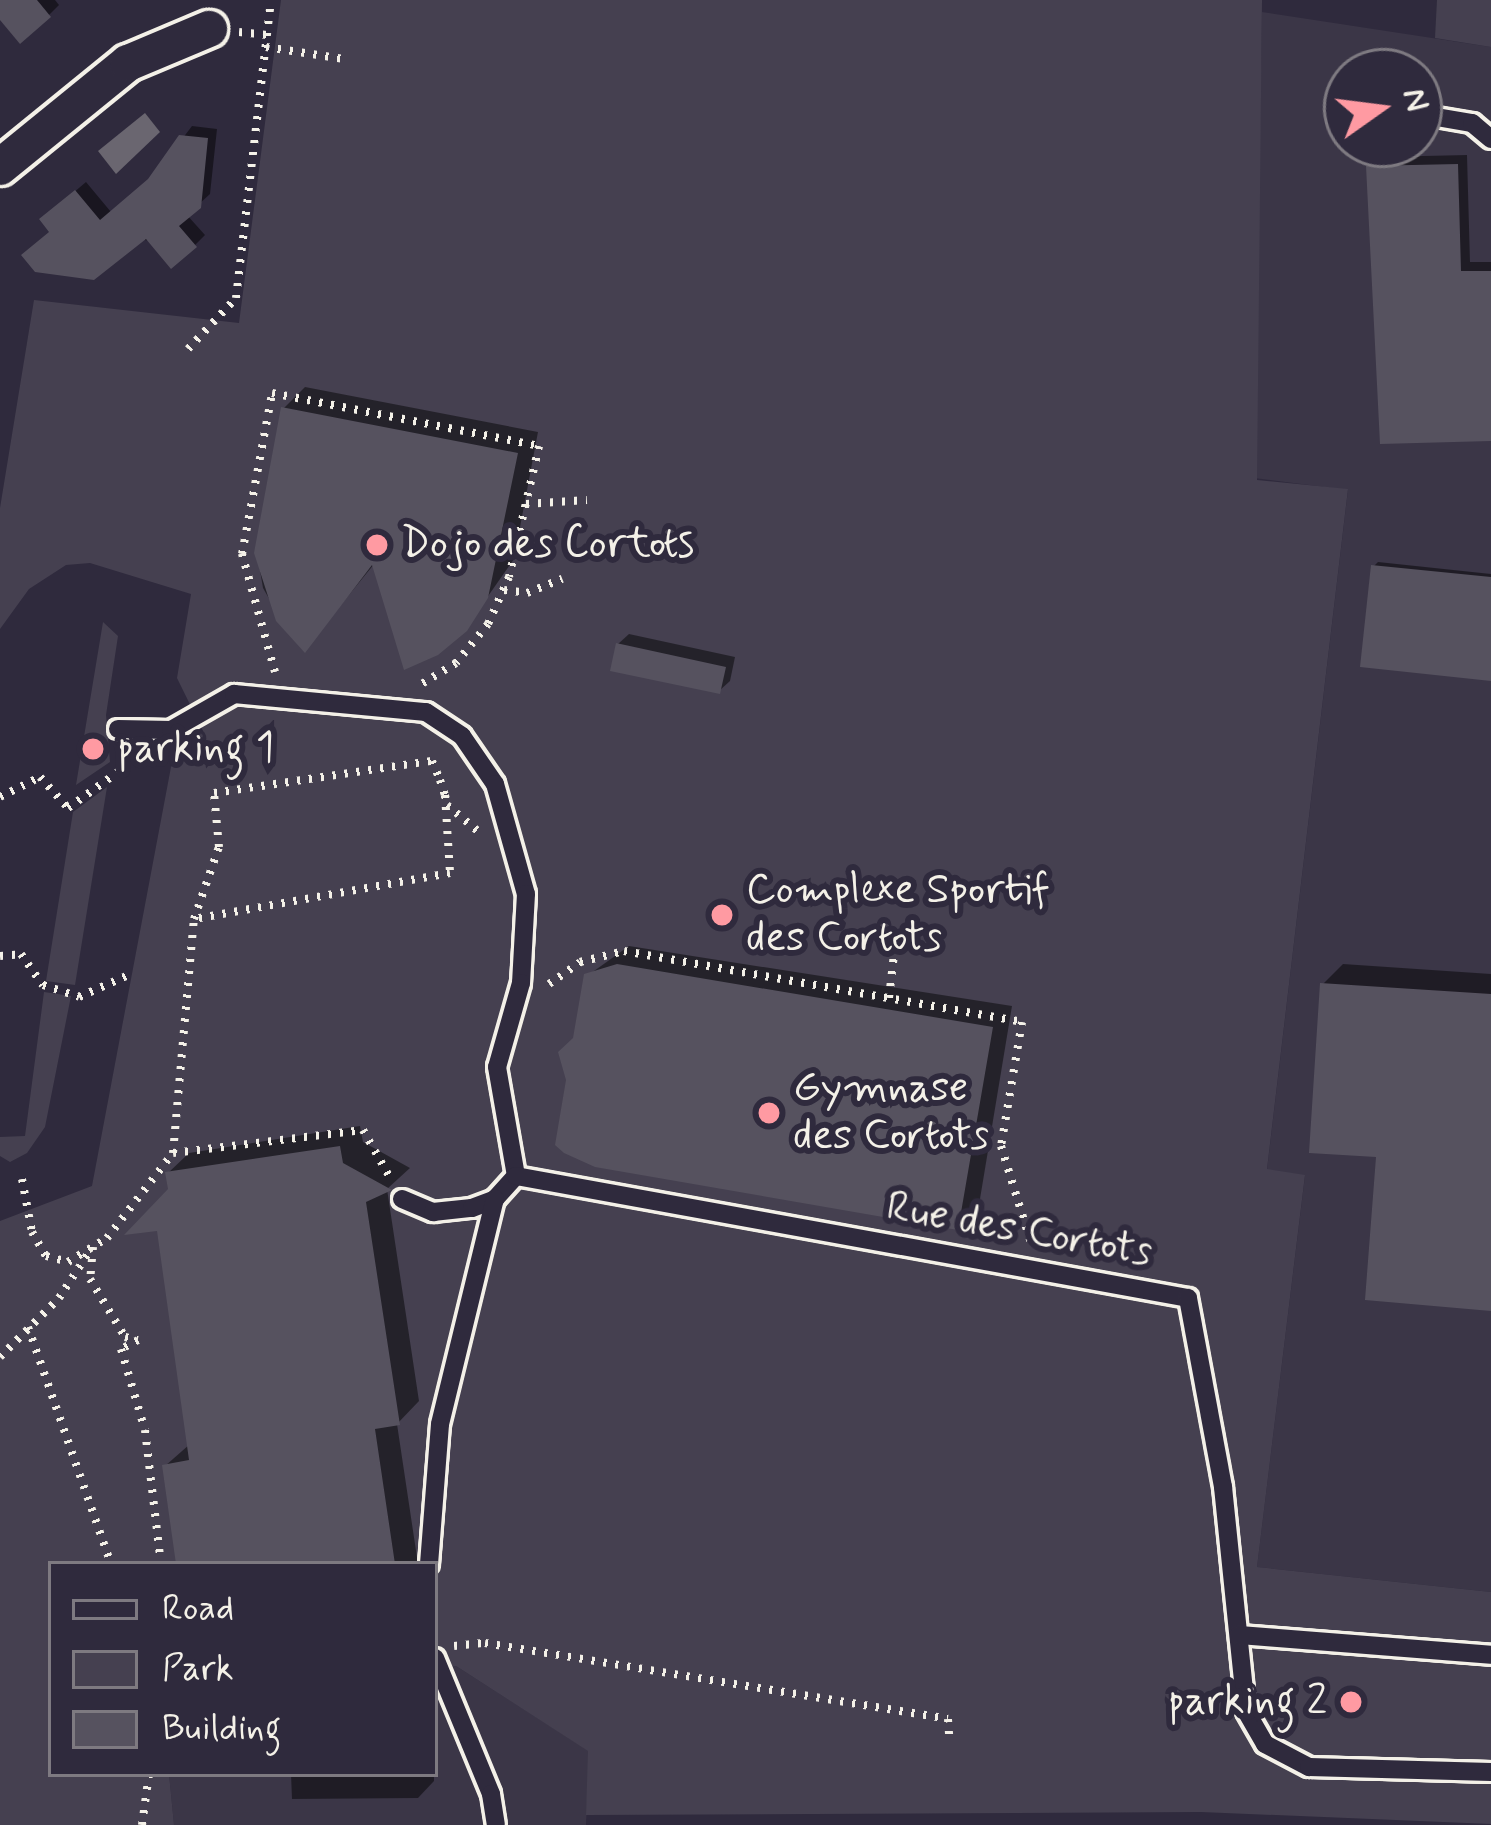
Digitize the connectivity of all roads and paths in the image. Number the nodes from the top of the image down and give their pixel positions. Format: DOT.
graph roads {
  1 [pos="272,0"];
  2 [pos="209,29"];
  3 [pos="266,47"];
  4 [pos="344,59"];
  5 [pos="1443,118"];
  6 [pos="1491,139"];
  7 [pos="5,153"];
  8 [pos="188,349"];
  9 [pos="587,500"];
  10 [pos="526,504"];
  11 [pos="562,579"];
  12 [pos="504,590"];
  13 [pos="282,698"];
  14 [pos="383,708"];
  15 [pos="118,729"];
  16 [pos="118,772"];
  17 [pos="445,795"];
  18 [pos="0,797"];
  19 [pos="514,839"];
  20 [pos="194,919"];
  21 [pos="894,954"];
  22 [pos="0,956"];
  23 [pos="131,974"];
  24 [pos="890,998"];
  25 [pos="507,1028"];
  26 [pos="173,1153"];
  27 [pos="516,1176"];
  28 [pos="22,1179"];
  29 [pos="402,1198"];
  30 [pos="495,1199"];
  31 [pos="93,1246"];
  32 [pos="1043,1272"];
  33 [pos="28,1327"];
  34 [pos="0,1358"];
  35 [pos="110,1561"];
  36 [pos="161,1561"];
  37 [pos="429,1561"];
  38 [pos="1239,1636"];
  39 [pos="438,1647"];
  40 [pos="1491,1655"];
  41 [pos="438,1665"];
  42 [pos="949,1736"];
  43 [pos="1491,1772"];
  44 [pos="149,1777"];
  45 [pos="142,1825"];
  46 [pos="496,1825"];
  1 -- 3 [label="path"];
  2 -- 7 [label="street"];
  3 -- 4 [label="path"];
  3 -- 8 [label="path"];
  5 -- 6 [label="lane"];
  9 -- 10 [label="path"];
  10 -- 12 [label="path"];
  10 -- 13 [label="path"];
  11 -- 12 [label="path"];
  12 -- 14 [label="path"];
  13 -- 14 [label="lane"];
  13 -- 15 [label="lane"];
  14 -- 19 [label="lane"];
  16 -- 18 [label="path"];
  17 -- 19 [label="path"];
  17 -- 20 [label="path"];
  17 -- 20 [label="path"];
  19 -- 25 [label="lane"];
  20 -- 26 [label="path"];
  21 -- 24 [label="path"];
  22 -- 23 [label="path"];
  24 -- 25 [label="path"];
  24 -- 32 [label="path"];
  25 -- 27 [label="lane"];
  26 -- 29 [label="path"];
  26 -- 31 [label="path"];
  27 -- 30 [label="lane"];
  27 -- 32 [label="lane, Rue des Cortots"];
  28 -- 31 [label="path"];
  29 -- 30 [label="lane"];
  30 -- 37 [label="lane"];
  31 -- 33 [label="path"];
  31 -- 36 [label="path"];
  32 -- 38 [label="lane, Rue des Cortots"];
  33 -- 34 [label="path"];
  33 -- 35 [label="path"];
  38 -- 40 [label="lane"];
  38 -- 43 [label="lane, Rue des Cortots"];
  39 -- 42 [label="path"];
  41 -- 46 [label="lane"];
  44 -- 45 [label="path"];
}
